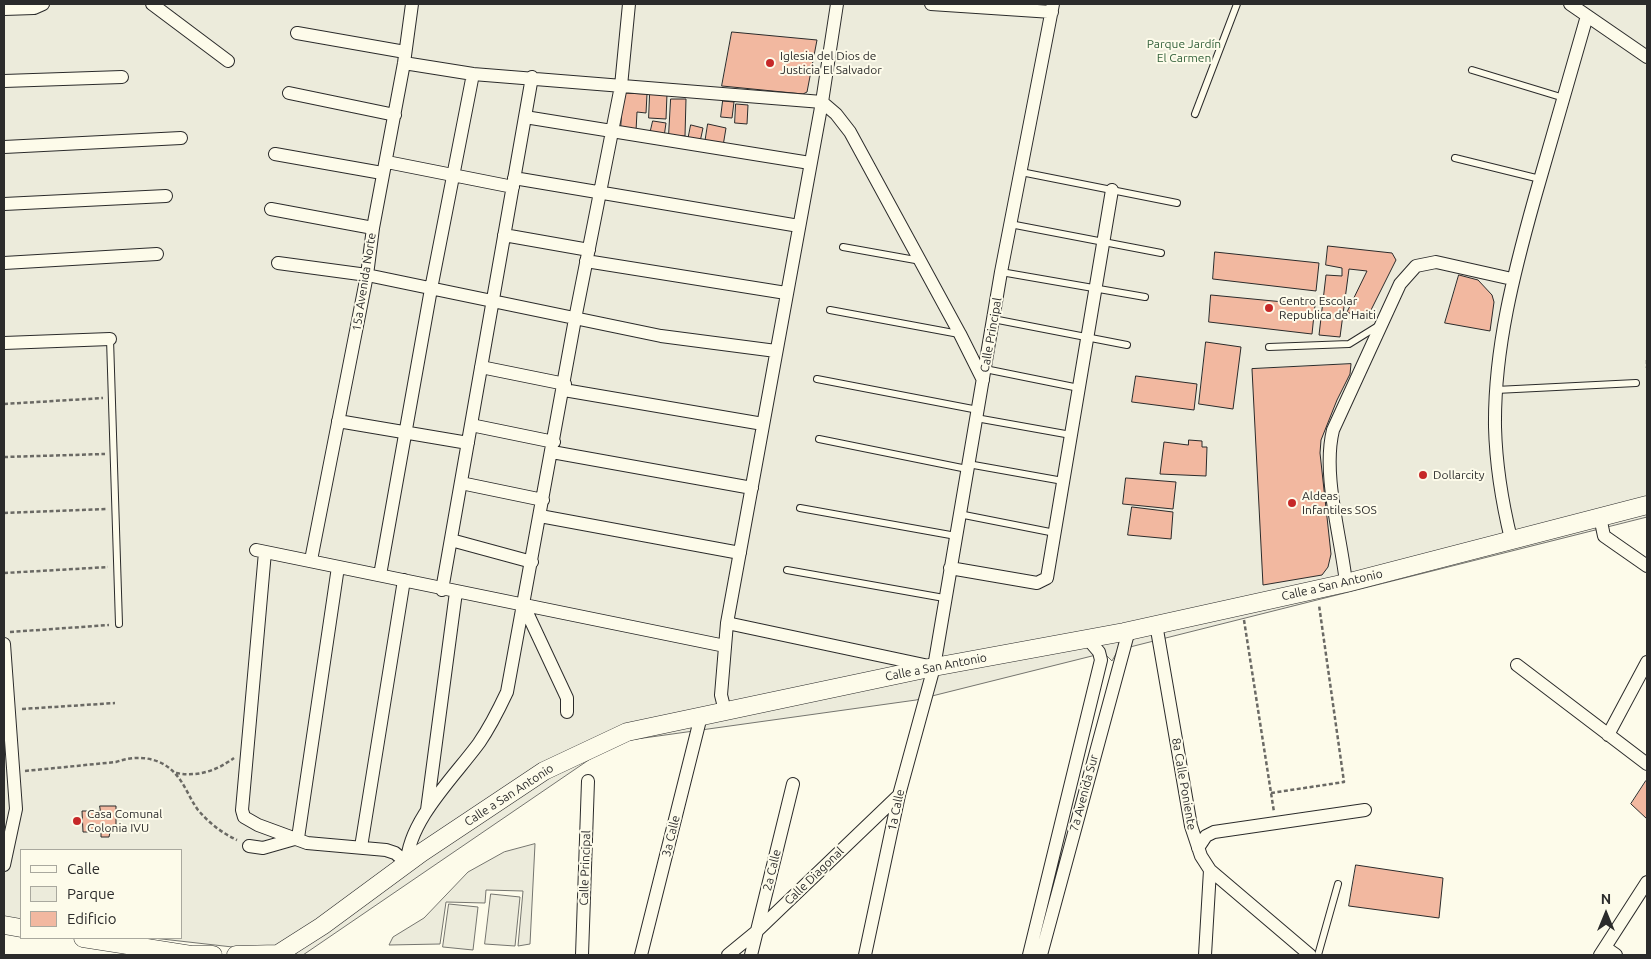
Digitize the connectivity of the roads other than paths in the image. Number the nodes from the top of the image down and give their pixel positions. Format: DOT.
graph roads {
  1 [pos="43,4"];
  2 [pos="152,4"];
  3 [pos="412,4"];
  4 [pos="629,4"];
  5 [pos="837,4"];
  6 [pos="931,4"];
  7 [pos="1237,4"];
  8 [pos="1570,4"];
  9 [pos="1053,8"];
  10 [pos="4,9"];
  11 [pos="1587,16"];
  12 [pos="297,33"];
  13 [pos="405,57"];
  14 [pos="1647,57"];
  15 [pos="228,61"];
  16 [pos="1472,70"];
  17 [pos="474,74"];
  18 [pos="122,77"];
  19 [pos="532,77"];
  20 [pos="4,81"];
  21 [pos="620,86"];
  22 [pos="289,93"];
  23 [pos="1564,98"];
  24 [pos="822,102"];
  25 [pos="395,114"];
  26 [pos="1195,114"];
  27 [pos="525,117"];
  28 [pos="610,132"];
  29 [pos="182,138"];
  30 [pos="4,147"];
  31 [pos="275,154"];
  32 [pos="1455,158"];
  33 [pos="810,163"];
  34 [pos="384,168"];
  35 [pos="1021,172"];
  36 [pos="454,175"];
  37 [pos="1540,180"];
  38 [pos="514,183"];
  39 [pos="1112,190"];
  40 [pos="600,193"];
  41 [pos="166,196"];
  42 [pos="4,204"];
  43 [pos="1177,204"];
  44 [pos="271,209"];
  45 [pos="1010,224"];
  46 [pos="799,226"];
  47 [pos="373,228"];
  48 [pos="504,234"];
  49 [pos="1103,242"];
  50 [pos="843,247"];
  51 [pos="1161,253"];
  52 [pos="157,254"];
  53 [pos="587,255"];
  54 [pos="921,260"];
  55 [pos="4,263"];
  56 [pos="278,263"];
  57 [pos="1002,272"];
  58 [pos="368,275"];
  59 [pos="1512,279"];
  60 [pos="1095,288"];
  61 [pos="431,289"];
  62 [pos="786,294"];
  63 [pos="1145,297"];
  64 [pos="492,301"];
  65 [pos="830,310"];
  66 [pos="575,319"];
  67 [pos="993,319"];
  68 [pos="1382,324"];
  69 [pos="960,334"];
  70 [pos="1087,338"];
  71 [pos="110,339"];
  72 [pos="4,344"];
  73 [pos="1127,345"];
  74 [pos="1269,347"];
  75 [pos="776,351"];
  76 [pos="481,367"];
  77 [pos="984,375"];
  78 [pos="817,379"];
  79 [pos="1636,383"];
  80 [pos="564,387"];
  81 [pos="1079,388"];
  82 [pos="1496,390"];
  83 [pos="977,414"];
  84 [pos="338,421"];
  85 [pos="472,424"];
  86 [pos="763,424"];
  87 [pos="404,432"];
  88 [pos="1071,435"];
  89 [pos="819,440"];
  90 [pos="468,443"];
  91 [pos="553,447"];
  92 [pos="968,467"];
  93 [pos="1063,481"];
  94 [pos="461,483"];
  95 [pos="752,488"];
  96 [pos="543,500"];
  97 [pos="1647,505"];
  98 [pos="800,508"];
  99 [pos="959,514"];
  100 [pos="540,516"];
  101 [pos="1600,517"];
  102 [pos="1055,532"];
  103 [pos="956,536"];
  104 [pos="451,540"];
  105 [pos="1511,540"];
  106 [pos="740,554"];
  107 [pos="311,560"];
  108 [pos="532,562"];
  109 [pos="1647,566"];
  110 [pos="338,567"];
  111 [pos="950,568"];
  112 [pos="787,570"];
  113 [pos="380,575"];
  114 [pos="404,580"];
  115 [pos="1346,582"];
  116 [pos="442,590"];
  117 [pos="456,592"];
  118 [pos="944,598"];
  119 [pos="524,604"];
  120 [pos="727,623"];
  121 [pos="119,624"];
  122 [pos="1156,624"];
  123 [pos="1129,630"];
  124 [pos="1087,638"];
  125 [pos="4,644"];
  126 [pos="725,646"];
  127 [pos="1647,662"];
  128 [pos="1517,665"];
  129 [pos="934,667"];
  130 [pos="725,710"];
  131 [pos="567,712"];
  132 [pos="701,716"];
  133 [pos="1608,735"];
  134 [pos="1647,764"];
  135 [pos="588,781"];
  136 [pos="792,784"];
  137 [pos="899,795"];
  138 [pos="1365,810"];
  139 [pos="426,813"];
  140 [pos="8,820"];
  141 [pos="298,838"];
  142 [pos="249,846"];
  143 [pos="361,847"];
  144 [pos="1198,848"];
  145 [pos="407,863"];
  146 [pos="4,865"];
  147 [pos="1210,870"];
  148 [pos="1647,882"];
  149 [pos="1338,884"];
  150 [pos="4,925"];
  151 [pos="20,928"];
  152 [pos="756,932"];
  153 [pos="89,939"];
  154 [pos="1607,953"];
  155 [pos="277,954"];
  156 [pos="214,955"];
  157 [pos="236,955"];
  158 [pos="582,955"];
  159 [pos="642,955"];
  160 [pos="728,955"];
  161 [pos="751,955"];
  162 [pos="866,955"];
  163 [pos="1029,955"];
  164 [pos="1041,955"];
  165 [pos="1205,955"];
  166 [pos="1310,955"];
  167 [pos="1318,955"];
  1 -- 10 [label="street"];
  2 -- 15 [label="street"];
  3 -- 13 [label="street, 15a Avenida Norte"];
  4 -- 21 [label="street"];
  5 -- 24 [label="street"];
  6 -- 9 [label="street"];
  7 -- 26 [label="lane"];
  8 -- 11 [label="street"];
  9 -- 35 [label="street, Calle Principal"];
  11 -- 14 [label="street"];
  11 -- 23 [label="street"];
  12 -- 13 [label="street"];
  13 -- 17 [label="street"];
  13 -- 25 [label="street, 15a Avenida Norte"];
  16 -- 23 [label="lane"];
  17 -- 19 [label="street"];
  17 -- 36 [label="street"];
  18 -- 20 [label="street"];
  19 -- 21 [label="street"];
  19 -- 27 [label="street"];
  21 -- 24 [label="street"];
  21 -- 28 [label="street"];
  22 -- 25 [label="street"];
  23 -- 37 [label="street"];
  24 -- 33 [label="street"];
  24 -- 54 [label="street"];
  25 -- 34 [label="street, 15a Avenida Norte"];
  27 -- 28 [label="street"];
  27 -- 38 [label="street"];
  28 -- 33 [label="street"];
  28 -- 40 [label="street"];
  29 -- 30 [label="street"];
  31 -- 34 [label="street"];
  32 -- 37 [label="lane"];
  33 -- 46 [label="street"];
  34 -- 36 [label="street"];
  34 -- 47 [label="street, 15a Avenida Norte"];
  35 -- 39 [label="lane"];
  35 -- 45 [label="street, Calle Principal"];
  36 -- 38 [label="street"];
  36 -- 61 [label="street"];
  37 -- 59 [label="street"];
  38 -- 40 [label="street"];
  38 -- 48 [label="street"];
  39 -- 43 [label="lane"];
  39 -- 49 [label="street"];
  40 -- 46 [label="street"];
  40 -- 53 [label="street"];
  41 -- 42 [label="street"];
  44 -- 47 [label="street"];
  45 -- 49 [label="lane"];
  45 -- 57 [label="street, Calle Principal"];
  46 -- 62 [label="street"];
  47 -- 58 [label="street, 15a Avenida Norte"];
  48 -- 53 [label="street"];
  48 -- 64 [label="street"];
  49 -- 51 [label="lane"];
  49 -- 60 [label="street"];
  50 -- 54 [label="lane"];
  52 -- 55 [label="street"];
  53 -- 62 [label="street"];
  53 -- 66 [label="street"];
  54 -- 69 [label="street"];
  56 -- 58 [label="street"];
  57 -- 60 [label="lane"];
  57 -- 67 [label="street, Calle Principal"];
  58 -- 61 [label="street"];
  58 -- 84 [label="street, 15a Avenida Norte"];
  59 -- 68 [label="street"];
  59 -- 82 [label="street"];
  60 -- 63 [label="lane"];
  60 -- 70 [label="street"];
  61 -- 64 [label="street"];
  61 -- 87 [label="street"];
  62 -- 75 [label="street"];
  64 -- 66 [label="street"];
  64 -- 76 [label="street"];
  65 -- 69 [label="lane"];
  66 -- 75 [label="street"];
  66 -- 80 [label="street"];
  67 -- 70 [label="lane"];
  67 -- 77 [label="street, Calle Principal"];
  68 -- 74 [label="lane"];
  68 -- 115 [label="street"];
  69 -- 77 [label="street"];
  70 -- 73 [label="lane"];
  70 -- 81 [label="street"];
  71 -- 72 [label="street"];
  71 -- 121 [label="lane"];
  75 -- 86 [label="street"];
  76 -- 80 [label="street"];
  76 -- 85 [label="street"];
  77 -- 81 [label="lane"];
  77 -- 83 [label="street, Calle Principal"];
  78 -- 83 [label="lane"];
  79 -- 82 [label="lane"];
  80 -- 86 [label="street"];
  80 -- 91 [label="street"];
  81 -- 88 [label="street"];
  82 -- 105 [label="street"];
  83 -- 88 [label="lane"];
  83 -- 92 [label="street, Calle Principal"];
  84 -- 87 [label="street"];
  84 -- 107 [label="street, 15a Avenida Norte"];
  85 -- 90 [label="street"];
  85 -- 91 [label="street"];
  86 -- 95 [label="street"];
  87 -- 90 [label="street"];
  87 -- 113 [label="street"];
  88 -- 93 [label="street"];
  89 -- 92 [label="lane"];
  90 -- 94 [label="street"];
  91 -- 95 [label="street"];
  91 -- 96 [label="street"];
  92 -- 93 [label="lane"];
  92 -- 99 [label="street, Calle Principal"];
  93 -- 102 [label="street"];
  94 -- 96 [label="street"];
  94 -- 104 [label="street"];
  95 -- 106 [label="street"];
  96 -- 100 [label="street"];
  97 -- 101 [label="street, Calle a San Antonio"];
  98 -- 103 [label="lane"];
  99 -- 102 [label="lane"];
  99 -- 103 [label="street, Calle Principal"];
  100 -- 106 [label="street"];
  100 -- 108 [label="street"];
  101 -- 105 [label="street, Calle a San Antonio"];
  101 -- 109 [label="street"];
  102 -- 111 [label="street"];
  103 -- 111 [label="street, Calle Principal"];
  104 -- 108 [label="street"];
  104 -- 116 [label="street"];
  105 -- 115 [label="street, Calle a San Antonio"];
  106 -- 120 [label="street"];
  107 -- 110 [label="street"];
  107 -- 141 [label="street"];
  108 -- 119 [label="street"];
  110 -- 113 [label="street"];
  110 -- 141 [label="street"];
  111 -- 118 [label="street, Calle Principal"];
  112 -- 118 [label="lane"];
  113 -- 114 [label="street"];
  114 -- 116 [label="street"];
  114 -- 143 [label="street"];
  115 -- 122 [label="street, Calle a San Antonio"];
  116 -- 117 [label="street"];
  117 -- 119 [label="street"];
  117 -- 139 [label="street"];
  118 -- 129 [label="street, Calle Principal"];
  119 -- 126 [label="street"];
  119 -- 131 [label="street"];
  119 -- 139 [label="street"];
  120 -- 126 [label="street"];
  120 -- 129 [label="street"];
  122 -- 123 [label="street, Calle a San Antonio"];
  122 -- 144 [label="street, 8a Calle Poniente"];
  123 -- 124 [label="street, Calle a San Antonio"];
  123 -- 164 [label="street, 7a Avenida Sur"];
  124 -- 129 [label="street, Calle a San Antonio"];
  124 -- 163 [label="street, 7a Avenida Sur"];
  125 -- 140 [label="street"];
  126 -- 130 [label="street"];
  127 -- 133 [label="street"];
  128 -- 133 [label="street"];
  129 -- 130 [label="street, Calle a San Antonio"];
  129 -- 137 [label="street, 1a Calle"];
  130 -- 132 [label="street, Calle a San Antonio"];
  132 -- 145 [label="street, Calle a San Antonio"];
  132 -- 159 [label="street, 3a Calle"];
  133 -- 134 [label="street"];
  135 -- 158 [label="street, Calle Principal"];
  136 -- 152 [label="street, 2a Calle"];
  137 -- 152 [label="street, Calle Diagonal"];
  137 -- 162 [label="street, 1a Calle"];
  138 -- 144 [label="street"];
  139 -- 145 [label="street"];
  140 -- 146 [label="street"];
  141 -- 142 [label="street"];
  141 -- 143 [label="street"];
  143 -- 145 [label="street"];
  144 -- 147 [label="street, 8a Calle Poniente"];
  145 -- 155 [label="street, Calle a San Antonio"];
  147 -- 165 [label="street"];
  147 -- 166 [label="street, 8a Calle Poniente"];
  148 -- 154 [label="street"];
  149 -- 167 [label="lane"];
  150 -- 151 [label="street"];
  152 -- 160 [label="street, Calle Diagonal"];
  152 -- 161 [label="street, 2a Calle"];
  153 -- 156 [label="street"];
  155 -- 157 [label="street"];
}
